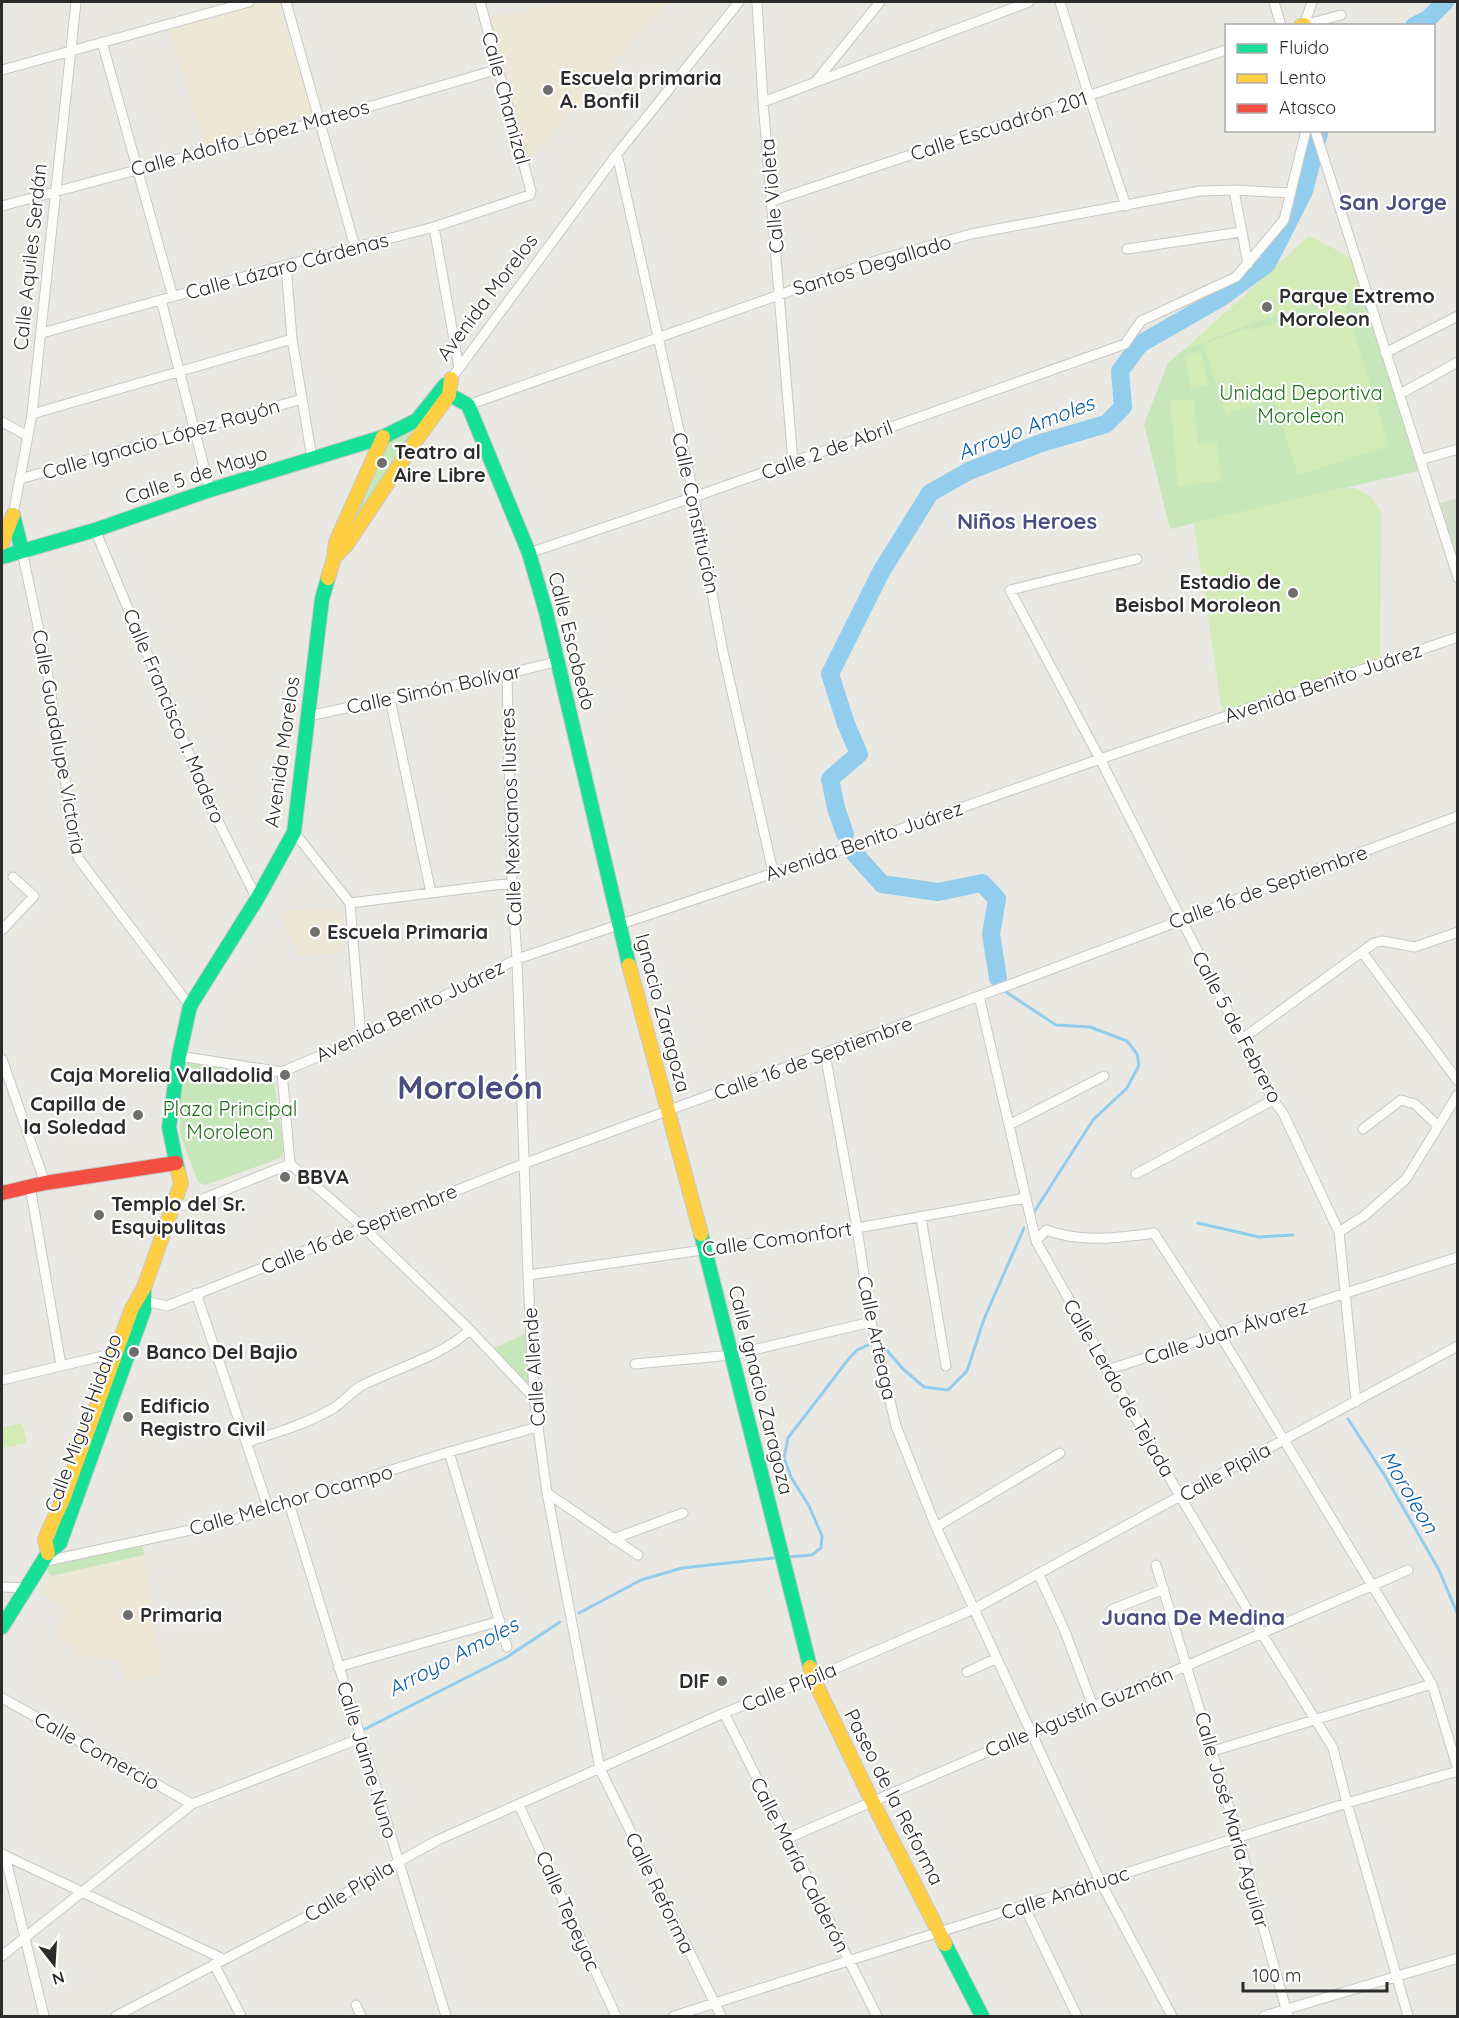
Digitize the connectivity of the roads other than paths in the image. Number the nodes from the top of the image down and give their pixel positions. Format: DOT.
graph roads {
  1 [pos="76,2"];
  2 [pos="249,2"];
  3 [pos="286,2"];
  4 [pos="480,2"];
  5 [pos="739,2"];
  6 [pos="757,2"];
  7 [pos="880,2"];
  8 [pos="1029,2"];
  9 [pos="1060,2"];
  10 [pos="1274,2"];
  11 [pos="1312,2"];
  12 [pos="1341,15"];
  13 [pos="1280,24"];
  14 [pos="1303,24"];
  15 [pos="1307,24"];
  16 [pos="102,42"];
  17 [pos="70,50"];
  18 [pos="1225,51"];
  19 [pos="499,69"];
  20 [pos="2,70"];
  21 [pos="814,84"];
  22 [pos="1089,96"];
  23 [pos="763,102"];
  24 [pos="320,121"];
  25 [pos="1306,132"];
  26 [pos="1316,132"];
  27 [pos="617,154"];
  28 [pos="136,169"];
  29 [pos="1234,190"];
  30 [pos="57,191"];
  31 [pos="1291,193"];
  32 [pos="530,195"];
  33 [pos="772,201"];
  34 [pos="2,206"];
  35 [pos="1126,206"];
  36 [pos="434,227"];
  37 [pos="1241,232"];
  38 [pos="355,247"];
  39 [pos="1127,249"];
  40 [pos="1248,264"];
  41 [pos="286,265"];
  42 [pos="781,293"];
  43 [pos="173,297"];
  44 [pos="161,300"];
  45 [pos="1458,316"];
  46 [pos="42,333"];
  47 [pos="657,337"];
  48 [pos="292,339"];
  49 [pos="1385,353"];
  50 [pos="1458,362"];
  51 [pos="181,372"];
  52 [pos="455,374"];
  53 [pos="445,392"];
  54 [pos="1400,394"];
  55 [pos="302,399"];
  56 [pos="468,405"];
  57 [pos="32,414"];
  58 [pos="2,422"];
  59 [pos="400,429"];
  60 [pos="196,430"];
  61 [pos="28,436"];
  62 [pos="383,437"];
  63 [pos="416,440"];
  64 [pos="1458,449"];
  65 [pos="312,458"];
  66 [pos="1420,460"];
  67 [pos="793,462"];
  68 [pos="20,479"];
  69 [pos="210,490"];
  70 [pos="694,497"];
  71 [pos="12,515"];
  72 [pos="95,530"];
  73 [pos="2,543"];
  74 [pos="22,551"];
  75 [pos="529,553"];
  76 [pos="2,557"];
  77 [pos="334,558"];
  78 [pos="1137,559"];
  79 [pos="1458,578"];
  80 [pos="1458,637"];
  81 [pos="559,661"];
  82 [pos="507,674"];
  83 [pos="390,699"];
  84 [pos="308,716"];
  85 [pos="1100,759"];
  86 [pos="1458,816"];
  87 [pos="294,832"];
  88 [pos="772,872"];
  89 [pos="13,877"];
  90 [pos="512,882"];
  91 [pos="431,893"];
  92 [pos="257,899"];
  93 [pos="350,903"];
  94 [pos="1181,919"];
  95 [pos="619,926"];
  96 [pos="2,930"];
  97 [pos="1458,932"];
  98 [pos="1362,952"];
  99 [pos="517,959"];
  100 [pos="979,996"];
  101 [pos="190,1005"];
  102 [pos="361,1038"];
  103 [pos="1242,1039"];
  104 [pos="825,1054"];
  105 [pos="178,1056"];
  106 [pos="2,1059"];
  107 [pos="282,1072"];
  108 [pos="1104,1076"];
  109 [pos="1458,1081"];
  110 [pos="1458,1094"];
  111 [pos="1273,1100"];
  112 [pos="669,1111"];
  113 [pos="1009,1125"];
  114 [pos="1438,1126"];
  115 [pos="1363,1129"];
  116 [pos="176,1163"];
  117 [pos="290,1164"];
  118 [pos="523,1164"];
  119 [pos="1136,1174"];
  120 [pos="45,1184"];
  121 [pos="30,1186"];
  122 [pos="2,1193"];
  123 [pos="1025,1198"];
  124 [pos="174,1206"];
  125 [pos="921,1218"];
  126 [pos="363,1227"];
  127 [pos="857,1228"];
  128 [pos="1339,1232"];
  129 [pos="1035,1238"];
  130 [pos="705,1249"];
  131 [pos="1458,1257"];
  132 [pos="528,1275"];
  133 [pos="196,1293"];
  134 [pos="1346,1294"];
  135 [pos="142,1296"];
  136 [pos="871,1322"];
  137 [pos="470,1330"];
  138 [pos="1219,1333"];
  139 [pos="1458,1347"];
  140 [pos="732,1355"];
  141 [pos="121,1357"];
  142 [pos="635,1364"];
  143 [pos="61,1365"];
  144 [pos="946,1365"];
  145 [pos="1107,1370"];
  146 [pos="2,1380"];
  147 [pos="534,1398"];
  148 [pos="1356,1402"];
  149 [pos="537,1427"];
  150 [pos="1283,1440"];
  151 [pos="247,1442"];
  152 [pos="449,1452"];
  153 [pos="1060,1453"];
  154 [pos="547,1493"];
  155 [pos="1180,1496"];
  156 [pos="289,1503"];
  157 [pos="269,1510"];
  158 [pos="683,1513"];
  159 [pos="936,1527"];
  160 [pos="613,1539"];
  161 [pos="638,1555"];
  162 [pos="45,1558"];
  163 [pos="1156,1565"];
  164 [pos="1408,1570"];
  165 [pos="1039,1575"];
  166 [pos="2,1587"];
  167 [pos="1372,1587"];
  168 [pos="26,1588"];
  169 [pos="1164,1589"];
  170 [pos="974,1609"];
  171 [pos="1111,1610"];
  172 [pos="500,1621"];
  173 [pos="2,1627"];
  174 [pos="1262,1634"];
  175 [pos="507,1647"];
  176 [pos="997,1658"];
  177 [pos="1187,1666"];
  178 [pos="338,1667"];
  179 [pos="967,1672"];
  180 [pos="813,1678"];
  181 [pos="1431,1684"];
  182 [pos="2,1698"];
  183 [pos="1093,1706"];
  184 [pos="724,1713"];
  185 [pos="1317,1720"];
  186 [pos="1032,1733"];
  187 [pos="361,1738"];
  188 [pos="1212,1751"];
  189 [pos="600,1769"];
  190 [pos="1458,1771"];
  191 [pos="872,1801"];
  192 [pos="1347,1803"];
  193 [pos="192,1804"];
  194 [pos="519,1805"];
  195 [pos="1238,1838"];
  196 [pos="786,1839"];
  197 [pos="3,1855"];
  198 [pos="398,1862"];
  199 [pos="1101,1881"];
  200 [pos="80,1892"];
  201 [pos="1024,1906"];
  202 [pos="940,1933"];
  203 [pos="24,1938"];
  204 [pos="2,1956"];
  205 [pos="1458,1958"];
  206 [pos="223,1959"];
  207 [pos="849,1961"];
  208 [pos="214,1964"];
  209 [pos="1397,1977"];
  210 [pos="714,2003"];
  211 [pos="356,2005"];
  212 [pos="1287,2013"];
  213 [pos="44,2016"];
  214 [pos="116,2016"];
  215 [pos="241,2016"];
  216 [pos="361,2016"];
  217 [pos="446,2016"];
  218 [pos="616,2016"];
  219 [pos="674,2016"];
  220 [pos="721,2016"];
  221 [pos="876,2016"];
  222 [pos="982,2016"];
  223 [pos="1077,2016"];
  224 [pos="1172,2016"];
  225 [pos="1264,2016"];
  226 [pos="1408,2016"];
  1 -- 17 [label="street, Calle Aquiles Serdán"];
  2 -- 16 [label="street"];
  3 -- 24 [label="street"];
  4 -- 19 [label="street, Calle Chamizal"];
  5 -- 27 [label="street, Avenida Morelos"];
  6 -- 23 [label="street, Calle Violeta"];
  7 -- 21 [label="street"];
  8 -- 21 [label="street"];
  9 -- 22 [label="street"];
  10 -- 13 [label="street"];
  11 -- 14 [label="street"];
  12 -- 15 [label="street"];
  16 -- 17 [label="street"];
  16 -- 28 [label="street"];
  17 -- 20 [label="street"];
  17 -- 30 [label="street, Calle Aquiles Serdán"];
  18 -- 22 [label="street, Calle Escuadrón 201"];
  19 -- 24 [label="street, Calle Adolfo López Mateos"];
  19 -- 32 [label="street, Calle Chamizal"];
  21 -- 23 [label="street"];
  22 -- 33 [label="street, Calle Escuadrón 201"];
  22 -- 35 [label="street"];
  23 -- 33 [label="street, Calle Violeta"];
  24 -- 28 [label="street, Calle Adolfo López Mateos"];
  24 -- 38 [label="street"];
  25 -- 31 [label="street"];
  26 -- 49 [label="street"];
  27 -- 47 [label="street, Calle Constitución"];
  27 -- 52 [label="street, Avenida Morelos"];
  28 -- 30 [label="street, Calle Adolfo López Mateos"];
  28 -- 43 [label="street"];
  29 -- 31 [label="street, Santos Degallado"];
  29 -- 35 [label="street, Santos Degallado"];
  29 -- 37 [label="street"];
  30 -- 34 [label="street, Calle Adolfo López Mateos"];
  30 -- 46 [label="street, Calle Aquiles Serdán"];
  31 -- 40 [label="street"];
  32 -- 36 [label="street, Calle Lázaro Cárdenas"];
  33 -- 42 [label="street, Calle Violeta"];
  35 -- 42 [label="street, Santos Degallado"];
  36 -- 38 [label="street, Calle Lázaro Cárdenas"];
  36 -- 52 [label="street"];
  37 -- 39 [label="street"];
  37 -- 40 [label="street"];
  38 -- 41 [label="street, Calle Lázaro Cárdenas"];
  40 -- 67 [label="street, Calle 2 de Abril"];
  41 -- 43 [label="street, Calle Lázaro Cárdenas"];
  41 -- 48 [label="street"];
  42 -- 47 [label="street, Santos Degallado"];
  42 -- 67 [label="street, Calle Violeta"];
  43 -- 44 [label="street, Calle Lázaro Cárdenas"];
  44 -- 46 [label="street, Calle Lázaro Cárdenas"];
  44 -- 51 [label="street"];
  45 -- 49 [label="street"];
  46 -- 57 [label="street, Calle Aquiles Serdán"];
  47 -- 56 [label="street, Santos Degallado"];
  47 -- 70 [label="street, Calle Constitución"];
  48 -- 51 [label="street"];
  48 -- 55 [label="street"];
  49 -- 54 [label="street"];
  50 -- 54 [label="street"];
  51 -- 57 [label="street"];
  51 -- 60 [label="street"];
  52 -- 53 [label="street, Avenida Morelos"];
  53 -- 56 [label="street"];
  53 -- 59 [label="street, Calle 5 de Mayo"];
  53 -- 63 [label="street, Avenida Morelos"];
  54 -- 66 [label="street"];
  55 -- 60 [label="street, Calle Ignacio López Rayón"];
  55 -- 65 [label="street"];
  56 -- 75 [label="street, Calle Escobedo"];
  57 -- 61 [label="street, Calle Aquiles Serdán"];
  58 -- 61 [label="street"];
  59 -- 62 [label="street, Calle 5 de Mayo"];
  59 -- 63 [label="street"];
  60 -- 68 [label="street, Calle Ignacio López Rayón"];
  60 -- 69 [label="street"];
  61 -- 68 [label="street, Calle Aquiles Serdán"];
  62 -- 65 [label="street, Calle 5 de Mayo"];
  62 -- 77 [label="street"];
  63 -- 77 [label="street, Avenida Morelos"];
  64 -- 66 [label="street"];
  65 -- 69 [label="street, Calle 5 de Mayo"];
  66 -- 79 [label="street"];
  67 -- 70 [label="street, Calle 2 de Abril"];
  68 -- 71 [label="street, Calle Aquiles Serdán"];
  69 -- 72 [label="street, Calle 5 de Mayo"];
  70 -- 75 [label="street, Calle 2 de Abril"];
  70 -- 88 [label="street, Calle Constitución"];
  71 -- 73 [label="street, Calle Aquiles Serdán"];
  71 -- 74 [label="street, Calle Aquiles Serdán"];
  72 -- 74 [label="street, Calle 5 de Mayo"];
  72 -- 92 [label="street, Calle Francisco I. Madero"];
  74 -- 76 [label="street, Calle 5 de Mayo"];
  74 -- 101 [label="street, Calle Guadalupe Victoria"];
  75 -- 81 [label="street, Calle Escobedo"];
  77 -- 84 [label="street, Avenida Morelos"];
  78 -- 85 [label="street, Calle 5 de Febrero"];
  80 -- 85 [label="street, Avenida Benito Juárez"];
  81 -- 82 [label="street, Calle Simón Bolívar"];
  81 -- 95 [label="street, Calle Escobedo"];
  82 -- 83 [label="street, Calle Simón Bolívar"];
  82 -- 90 [label="street, Calle Mexicanos Ilustres"];
  83 -- 84 [label="street, Calle Simón Bolívar"];
  83 -- 91 [label="street"];
  84 -- 87 [label="street, Avenida Morelos"];
  85 -- 88 [label="street, Avenida Benito Juárez"];
  85 -- 94 [label="street, Calle 5 de Febrero"];
  86 -- 94 [label="street, Calle 16 de Septiembre"];
  87 -- 92 [label="street, Avenida Morelos"];
  87 -- 93 [label="street"];
  88 -- 95 [label="street, Avenida Benito Juárez"];
  89 -- 96 [label="street"];
  90 -- 91 [label="street"];
  90 -- 99 [label="street, Calle Mexicanos Ilustres"];
  91 -- 93 [label="street"];
  92 -- 101 [label="street, Avenida Morelos"];
  93 -- 102 [label="street"];
  94 -- 100 [label="street, Calle 16 de Septiembre"];
  94 -- 103 [label="street, Calle 5 de Febrero"];
  95 -- 99 [label="street, Avenida Benito Juárez"];
  95 -- 112 [label="street, Ignacio Zaragoza"];
  97 -- 98 [label="street"];
  98 -- 103 [label="street"];
  98 -- 109 [label="street"];
  99 -- 102 [label="street, Avenida Benito Juárez"];
  99 -- 118 [label="street, Calle Allende"];
  100 -- 104 [label="street, Calle 16 de Septiembre"];
  100 -- 113 [label="street"];
  101 -- 105 [label="street, Avenida Morelos"];
  102 -- 107 [label="street, Avenida Benito Juárez"];
  103 -- 111 [label="street, Calle 5 de Febrero"];
  104 -- 112 [label="street, Calle 16 de Septiembre"];
  104 -- 127 [label="street, Calle Arteaga"];
  105 -- 107 [label="street"];
  105 -- 116 [label="street, Avenida Morelos"];
  106 -- 120 [label="street"];
  107 -- 117 [label="street"];
  108 -- 113 [label="street"];
  110 -- 114 [label="street"];
  111 -- 119 [label="street"];
  111 -- 128 [label="street, Calle 5 de Febrero"];
  112 -- 118 [label="street, Calle 16 de Septiembre"];
  112 -- 130 [label="street, Calle Ignacio Zaragoza"];
  113 -- 123 [label="street"];
  114 -- 115 [label="street"];
  114 -- 128 [label="street"];
  116 -- 120 [label="street"];
  116 -- 124 [label="street, Calle Miguel Hidalgo"];
  117 -- 124 [label="street"];
  117 -- 126 [label="street"];
  118 -- 126 [label="street, Calle 16 de Septiembre"];
  118 -- 132 [label="street, Calle Allende"];
  120 -- 121 [label="street"];
  121 -- 122 [label="street"];
  121 -- 143 [label="street"];
  123 -- 125 [label="street, Calle Comonfort"];
  123 -- 129 [label="street, Calle Lerdo de Tejada"];
  124 -- 135 [label="street, Calle Miguel Hidalgo"];
  125 -- 127 [label="street, Calle Comonfort"];
  125 -- 144 [label="street"];
  126 -- 133 [label="street, Calle 16 de Septiembre"];
  126 -- 137 [label="street"];
  127 -- 130 [label="street, Calle Comonfort"];
  127 -- 136 [label="street, Calle Arteaga"];
  128 -- 134 [label="street, Calle 5 de Febrero"];
  129 -- 138 [label="street"];
  129 -- 145 [label="street, Calle Lerdo de Tejada"];
  130 -- 132 [label="street, Calle Comonfort"];
  130 -- 140 [label="street, Calle Ignacio Zaragoza"];
  131 -- 134 [label="street, Calle Juan Álvarez"];
  132 -- 147 [label="street, Calle Allende"];
  133 -- 135 [label="street, Calle 16 de Septiembre"];
  133 -- 151 [label="street"];
  134 -- 138 [label="street, Calle Juan Álvarez"];
  134 -- 148 [label="street, Calle 5 de Febrero"];
  135 -- 141 [label="street, Calle Miguel Hidalgo"];
  136 -- 140 [label="street"];
  136 -- 159 [label="street, Calle Arteaga"];
  137 -- 147 [label="street"];
  137 -- 151 [label="street"];
  138 -- 145 [label="street, Calle Juan Álvarez"];
  138 -- 150 [label="street"];
  139 -- 148 [label="street, Calle Pípila"];
  140 -- 142 [label="street"];
  140 -- 180 [label="street, Calle Ignacio Zaragoza"];
  141 -- 143 [label="street"];
  141 -- 162 [label="street, Calle Miguel Hidalgo"];
  143 -- 146 [label="street"];
  145 -- 155 [label="street, Calle Lerdo de Tejada"];
  147 -- 149 [label="street, Calle Allende"];
  148 -- 150 [label="street, Calle Pípila"];
  149 -- 152 [label="street, Calle Melchor Ocampo"];
  149 -- 154 [label="street, Calle Allende"];
  150 -- 155 [label="street, Calle Pípila"];
  150 -- 167 [label="street"];
  151 -- 157 [label="street"];
  152 -- 156 [label="street, Calle Melchor Ocampo"];
  152 -- 172 [label="street"];
  153 -- 159 [label="street"];
  154 -- 160 [label="street"];
  154 -- 189 [label="street, Calle Allende"];
  155 -- 165 [label="street, Calle Pípila"];
  155 -- 174 [label="street, Calle Lerdo de Tejada"];
  156 -- 157 [label="street, Calle Melchor Ocampo"];
  156 -- 178 [label="street, Calle Jaime Nuno"];
  157 -- 162 [label="street, Calle Melchor Ocampo"];
  158 -- 160 [label="street"];
  159 -- 170 [label="street, Calle Arteaga"];
  160 -- 161 [label="street"];
  162 -- 168 [label="street, Calle Miguel Hidalgo"];
  163 -- 169 [label="street, Calle José María Aguilar"];
  164 -- 167 [label="street, Calle Agustín Guzmán"];
  165 -- 170 [label="street, Calle Pípila"];
  165 -- 183 [label="street"];
  166 -- 168 [label="street"];
  167 -- 174 [label="street, Calle Agustín Guzmán"];
  167 -- 181 [label="street"];
  168 -- 173 [label="street, Calle Miguel Hidalgo"];
  169 -- 171 [label="street"];
  169 -- 177 [label="street, Calle José María Aguilar"];
  170 -- 176 [label="street, Calle Arteaga"];
  170 -- 180 [label="street, Calle Pípila"];
  172 -- 175 [label="street"];
  172 -- 178 [label="street"];
  174 -- 177 [label="street, Calle Agustín Guzmán"];
  174 -- 185 [label="street, Calle Lerdo de Tejada"];
  176 -- 179 [label="street"];
  176 -- 186 [label="street, Calle Arteaga"];
  177 -- 183 [label="street, Calle Agustín Guzmán"];
  177 -- 188 [label="street, Calle José María Aguilar"];
  178 -- 187 [label="street, Calle Jaime Nuno"];
  180 -- 184 [label="street, Calle Pípila"];
  180 -- 191 [label="street, Paseo de la Reforma"];
  181 -- 185 [label="street"];
  181 -- 190 [label="street"];
  182 -- 193 [label="street, Calle Comercio"];
  183 -- 186 [label="street, Calle Agustín Guzmán"];
  184 -- 189 [label="street, Calle Pípila"];
  184 -- 196 [label="street, Calle María Calderón"];
  185 -- 188 [label="street"];
  185 -- 192 [label="street, Calle Lerdo de Tejada"];
  186 -- 191 [label="street, Calle Agustín Guzmán"];
  186 -- 199 [label="street, Calle Arteaga"];
  187 -- 193 [label="street"];
  187 -- 198 [label="street, Calle Jaime Nuno"];
  188 -- 195 [label="street, Calle José María Aguilar"];
  189 -- 194 [label="street, Calle Pípila"];
  189 -- 210 [label="street, Calle Reforma"];
  190 -- 192 [label="street, Calle Anáhuac"];
  191 -- 196 [label="street, Calle Agustín Guzmán"];
  191 -- 202 [label="street, Paseo de la Reforma"];
  192 -- 195 [label="street, Calle Anáhuac"];
  192 -- 209 [label="street, Calle Lerdo de Tejada"];
  193 -- 200 [label="street"];
  194 -- 198 [label="street, Calle Pípila"];
  194 -- 218 [label="street, Calle Tepeyac"];
  195 -- 199 [label="street, Calle Anáhuac"];
  195 -- 212 [label="street, Calle José María Aguilar"];
  196 -- 207 [label="street, Calle María Calderón"];
  197 -- 200 [label="street"];
  197 -- 203 [label="street"];
  198 -- 206 [label="street, Calle Pípila"];
  198 -- 217 [label="street, Calle Jaime Nuno"];
  199 -- 201 [label="street, Calle Anáhuac"];
  199 -- 224 [label="street, Calle Arteaga"];
  200 -- 203 [label="street"];
  200 -- 206 [label="street"];
  201 -- 202 [label="street, Calle Anáhuac"];
  201 -- 223 [label="street"];
  202 -- 207 [label="street, Calle Anáhuac"];
  202 -- 222 [label="street, Paseo de la Reforma"];
  203 -- 204 [label="street"];
  203 -- 213 [label="street"];
  205 -- 209 [label="street"];
  206 -- 208 [label="street, Calle Pípila"];
  207 -- 210 [label="street, Calle Anáhuac"];
  207 -- 221 [label="street, Calle María Calderón"];
  208 -- 214 [label="street, Calle Pípila"];
  208 -- 215 [label="street"];
  209 -- 212 [label="street"];
  209 -- 226 [label="street, Calle Lerdo de Tejada"];
  210 -- 219 [label="street, Calle Anáhuac"];
  210 -- 220 [label="street, Calle Reforma"];
  211 -- 216 [label="street"];
  212 -- 225 [label="street"];
}
